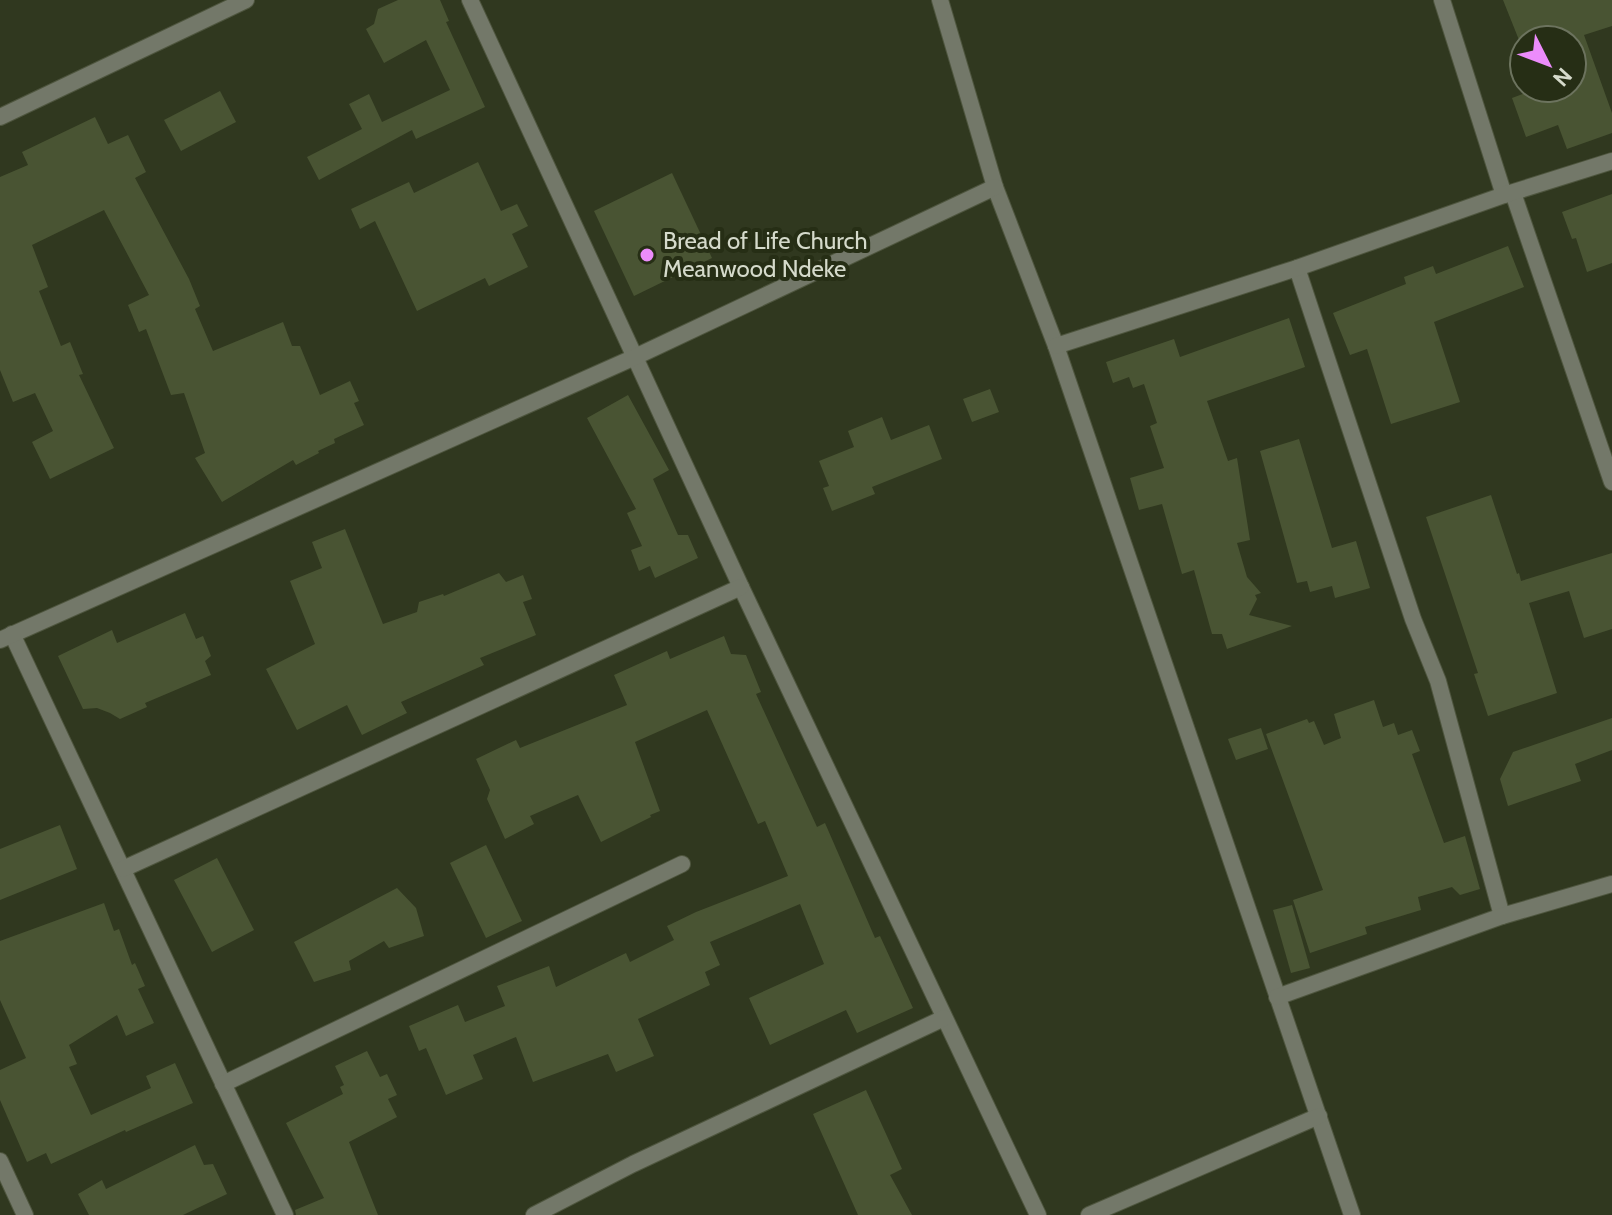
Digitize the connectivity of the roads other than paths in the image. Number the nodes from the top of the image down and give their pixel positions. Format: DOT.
graph roads {
  1 [pos="246,0"];
  2 [pos="470,0"];
  3 [pos="940,0"];
  4 [pos="1442,0"];
  5 [pos="1,115"];
  6 [pos="1612,161"];
  7 [pos="995,187"];
  8 [pos="1508,194"];
  9 [pos="1297,268"];
  10 [pos="1056,346"];
  11 [pos="635,357"];
  12 [pos="1612,482"];
  13 [pos="741,587"];
  14 [pos="6,637"];
  15 [pos="682,864"];
  16 [pos="123,869"];
  17 [pos="1612,884"];
  18 [pos="1502,916"];
  19 [pos="1277,997"];
  20 [pos="944,1018"];
  21 [pos="223,1084"];
  22 [pos="1319,1116"];
  23 [pos="0,1161"];
  24 [pos="25,1215"];
  25 [pos="285,1215"];
  26 [pos="534,1215"];
  27 [pos="1038,1215"];
  28 [pos="1089,1215"];
  29 [pos="1352,1215"];
  1 -- 5 [label="street"];
  2 -- 11 [label="street"];
  3 -- 7 [label="street"];
  4 -- 8 [label="street"];
  6 -- 8 [label="street"];
  7 -- 10 [label="street"];
  7 -- 11 [label="street"];
  8 -- 9 [label="street"];
  8 -- 12 [label="street"];
  9 -- 10 [label="street"];
  9 -- 18 [label="street"];
  10 -- 19 [label="street"];
  11 -- 13 [label="street"];
  11 -- 14 [label="street"];
  13 -- 16 [label="street"];
  13 -- 20 [label="street"];
  14 -- 16 [label="street"];
  15 -- 21 [label="street"];
  16 -- 21 [label="street"];
  17 -- 18 [label="street"];
  18 -- 19 [label="street"];
  19 -- 22 [label="street"];
  20 -- 26 [label="street"];
  20 -- 27 [label="street"];
  21 -- 25 [label="street"];
  22 -- 28 [label="street"];
  22 -- 29 [label="street"];
  23 -- 24 [label="street"];
}
